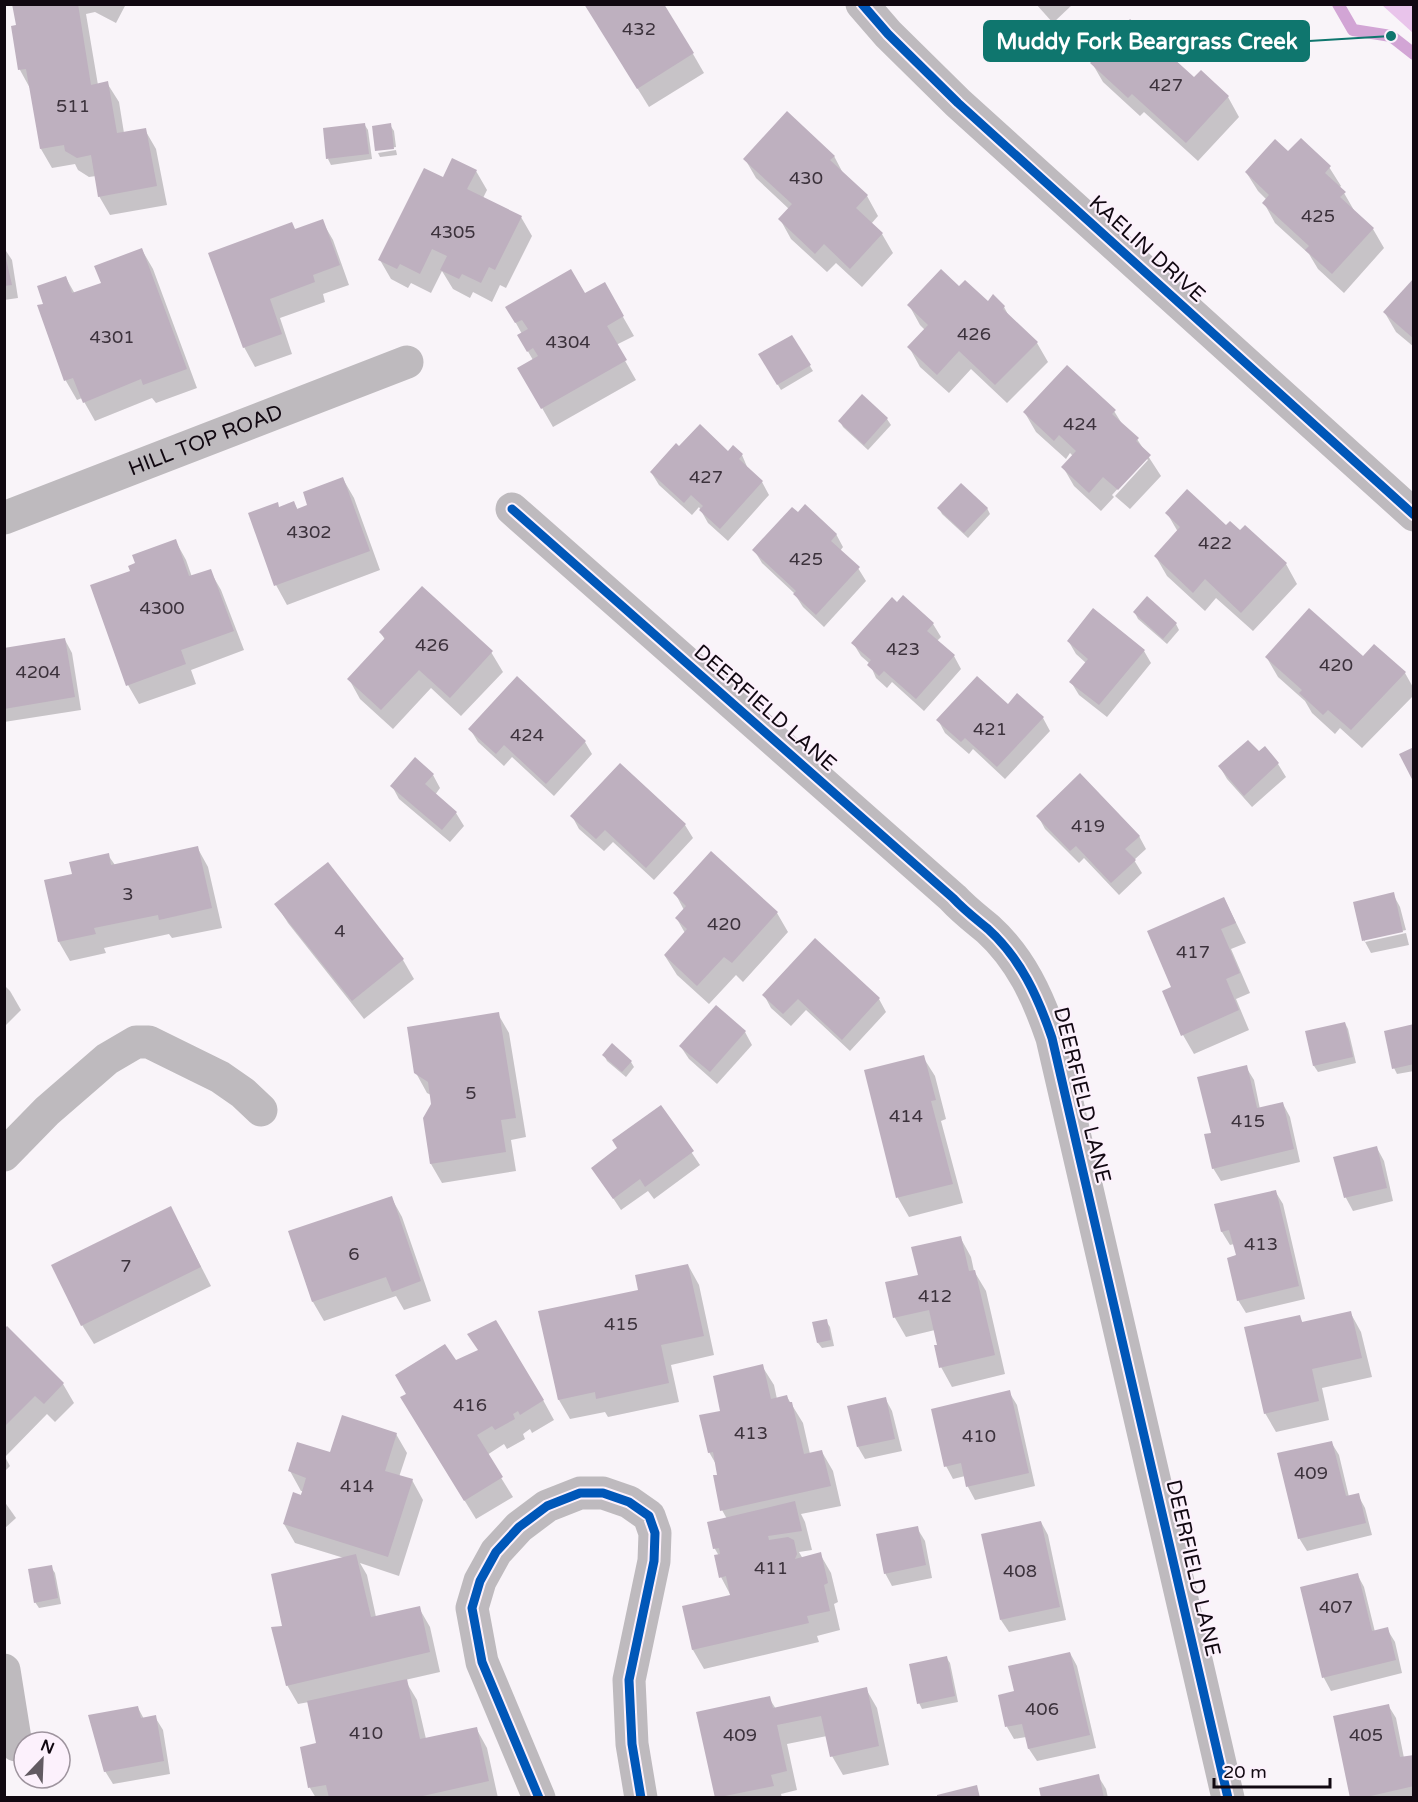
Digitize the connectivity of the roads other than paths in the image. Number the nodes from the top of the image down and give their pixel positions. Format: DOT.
graph roads {
  1 [pos="862,4"];
  2 [pos="407,362"];
  3 [pos="512,509"];
  4 [pos="1413,515"];
  5 [pos="4,518"];
  6 [pos="261,1110"];
  7 [pos="4,1155"];
  8 [pos="4,1670"];
  9 [pos="14,1730"];
  10 [pos="539,1797"];
  11 [pos="641,1797"];
  12 [pos="1228,1797"];
  1 -- 4 [label="street, KAELIN DRIVE"];
  2 -- 5 [label="street, HILL TOP ROAD"];
  3 -- 12 [label="street, DEERFIELD LANE"];
  6 -- 7 [label="street"];
  8 -- 9 [label="street"];
  10 -- 11 [label="street"];
}
